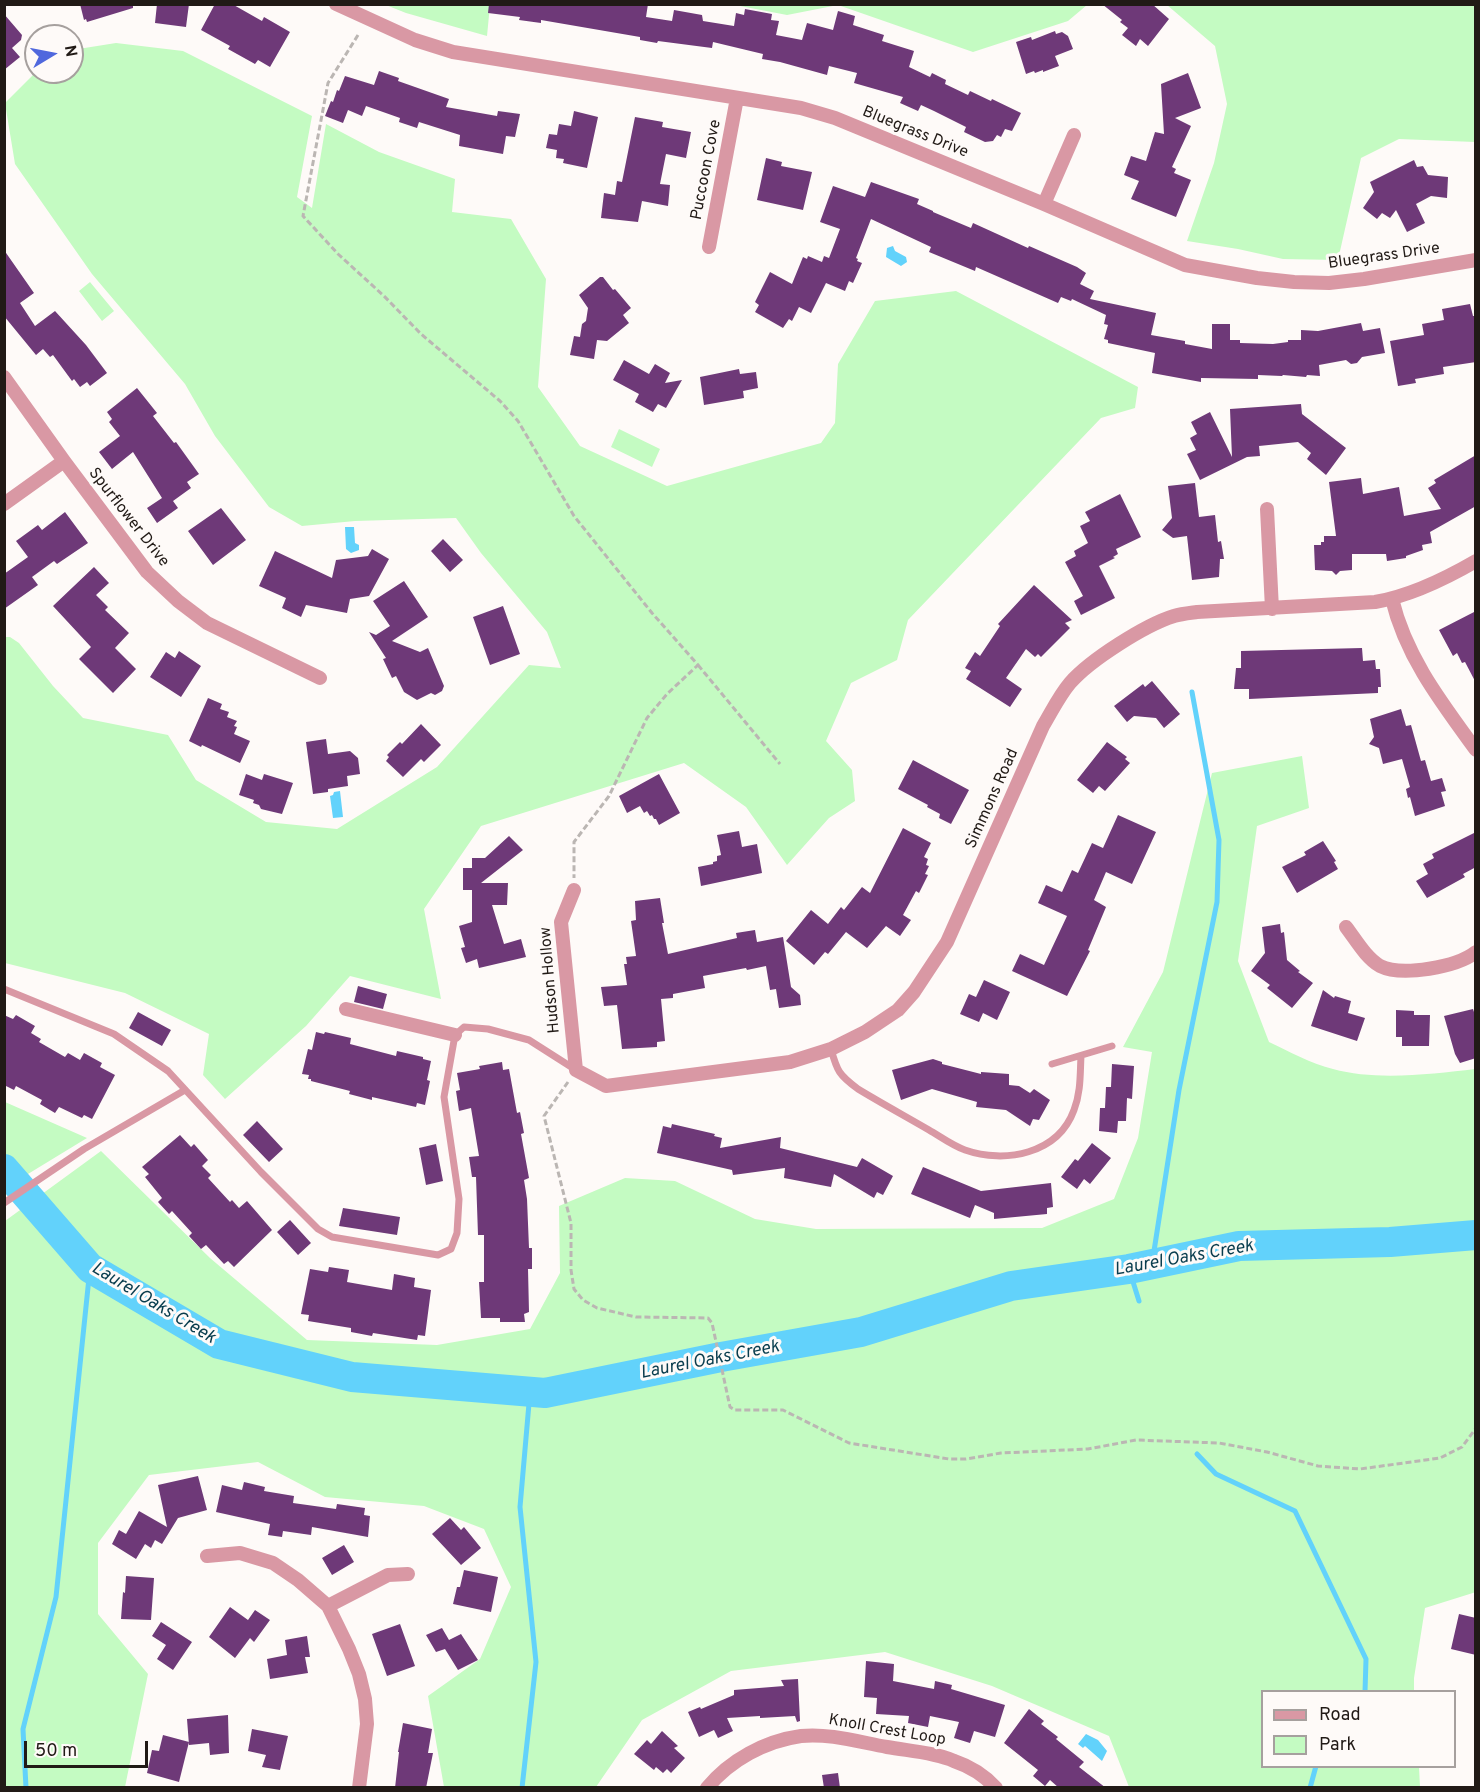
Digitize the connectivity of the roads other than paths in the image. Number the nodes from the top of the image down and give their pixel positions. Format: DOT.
graph roads {
  1 [pos="336,4"];
  2 [pos="737,98"];
  3 [pos="1074,135"];
  4 [pos="1044,204"];
  5 [pos="709,247"];
  6 [pos="1476,260"];
  7 [pos="4,378"];
  8 [pos="64,461"];
  9 [pos="4,504"];
  10 [pos="1267,509"];
  11 [pos="1476,561"];
  12 [pos="1392,599"];
  13 [pos="1272,609"];
  14 [pos="321,678"];
  15 [pos="1476,750"];
  16 [pos="574,890"];
  17 [pos="1346,927"];
  18 [pos="1476,951"];
  19 [pos="4,989"];
  20 [pos="346,1009"];
  21 [pos="455,1035"];
  22 [pos="1112,1046"];
  23 [pos="831,1049"];
  24 [pos="1081,1056"];
  25 [pos="1052,1064"];
  26 [pos="576,1070"];
  27 [pos="185,1090"];
  28 [pos="4,1203"];
  29 [pos="207,1556"];
  30 [pos="408,1574"];
  31 [pos="328,1606"];
  32 [pos="359,1788"];
  33 [pos="707,1788"];
  34 [pos="996,1788"];
  1 -- 2 [label="street, Bluegrass Drive"];
  2 -- 4 [label="street, Bluegrass Drive"];
  2 -- 5 [label="street, Puccoon Cove"];
  3 -- 4 [label="street"];
  4 -- 6 [label="street, Bluegrass Drive"];
  7 -- 8 [label="street, Spurflower Drive"];
  8 -- 9 [label="street"];
  8 -- 14 [label="street, Spurflower Drive"];
  10 -- 13 [label="street"];
  11 -- 12 [label="street, Simmons Road"];
  12 -- 13 [label="street, Simmons Road"];
  12 -- 15 [label="street"];
  13 -- 23 [label="street, Simmons Road"];
  16 -- 26 [label="street, Hudson Hollow"];
  17 -- 18 [label="street"];
  19 -- 27 [label="lane"];
  20 -- 21 [label="street"];
  21 -- 26 [label="lane"];
  21 -- 27 [label="lane"];
  22 -- 24 [label="lane"];
  23 -- 24 [label="lane"];
  23 -- 26 [label="street, Simmons Road"];
  24 -- 25 [label="lane"];
  27 -- 28 [label="lane"];
  29 -- 31 [label="street"];
  30 -- 31 [label="street"];
  31 -- 32 [label="street"];
  33 -- 34 [label="street, Knoll Crest Loop"];
}
